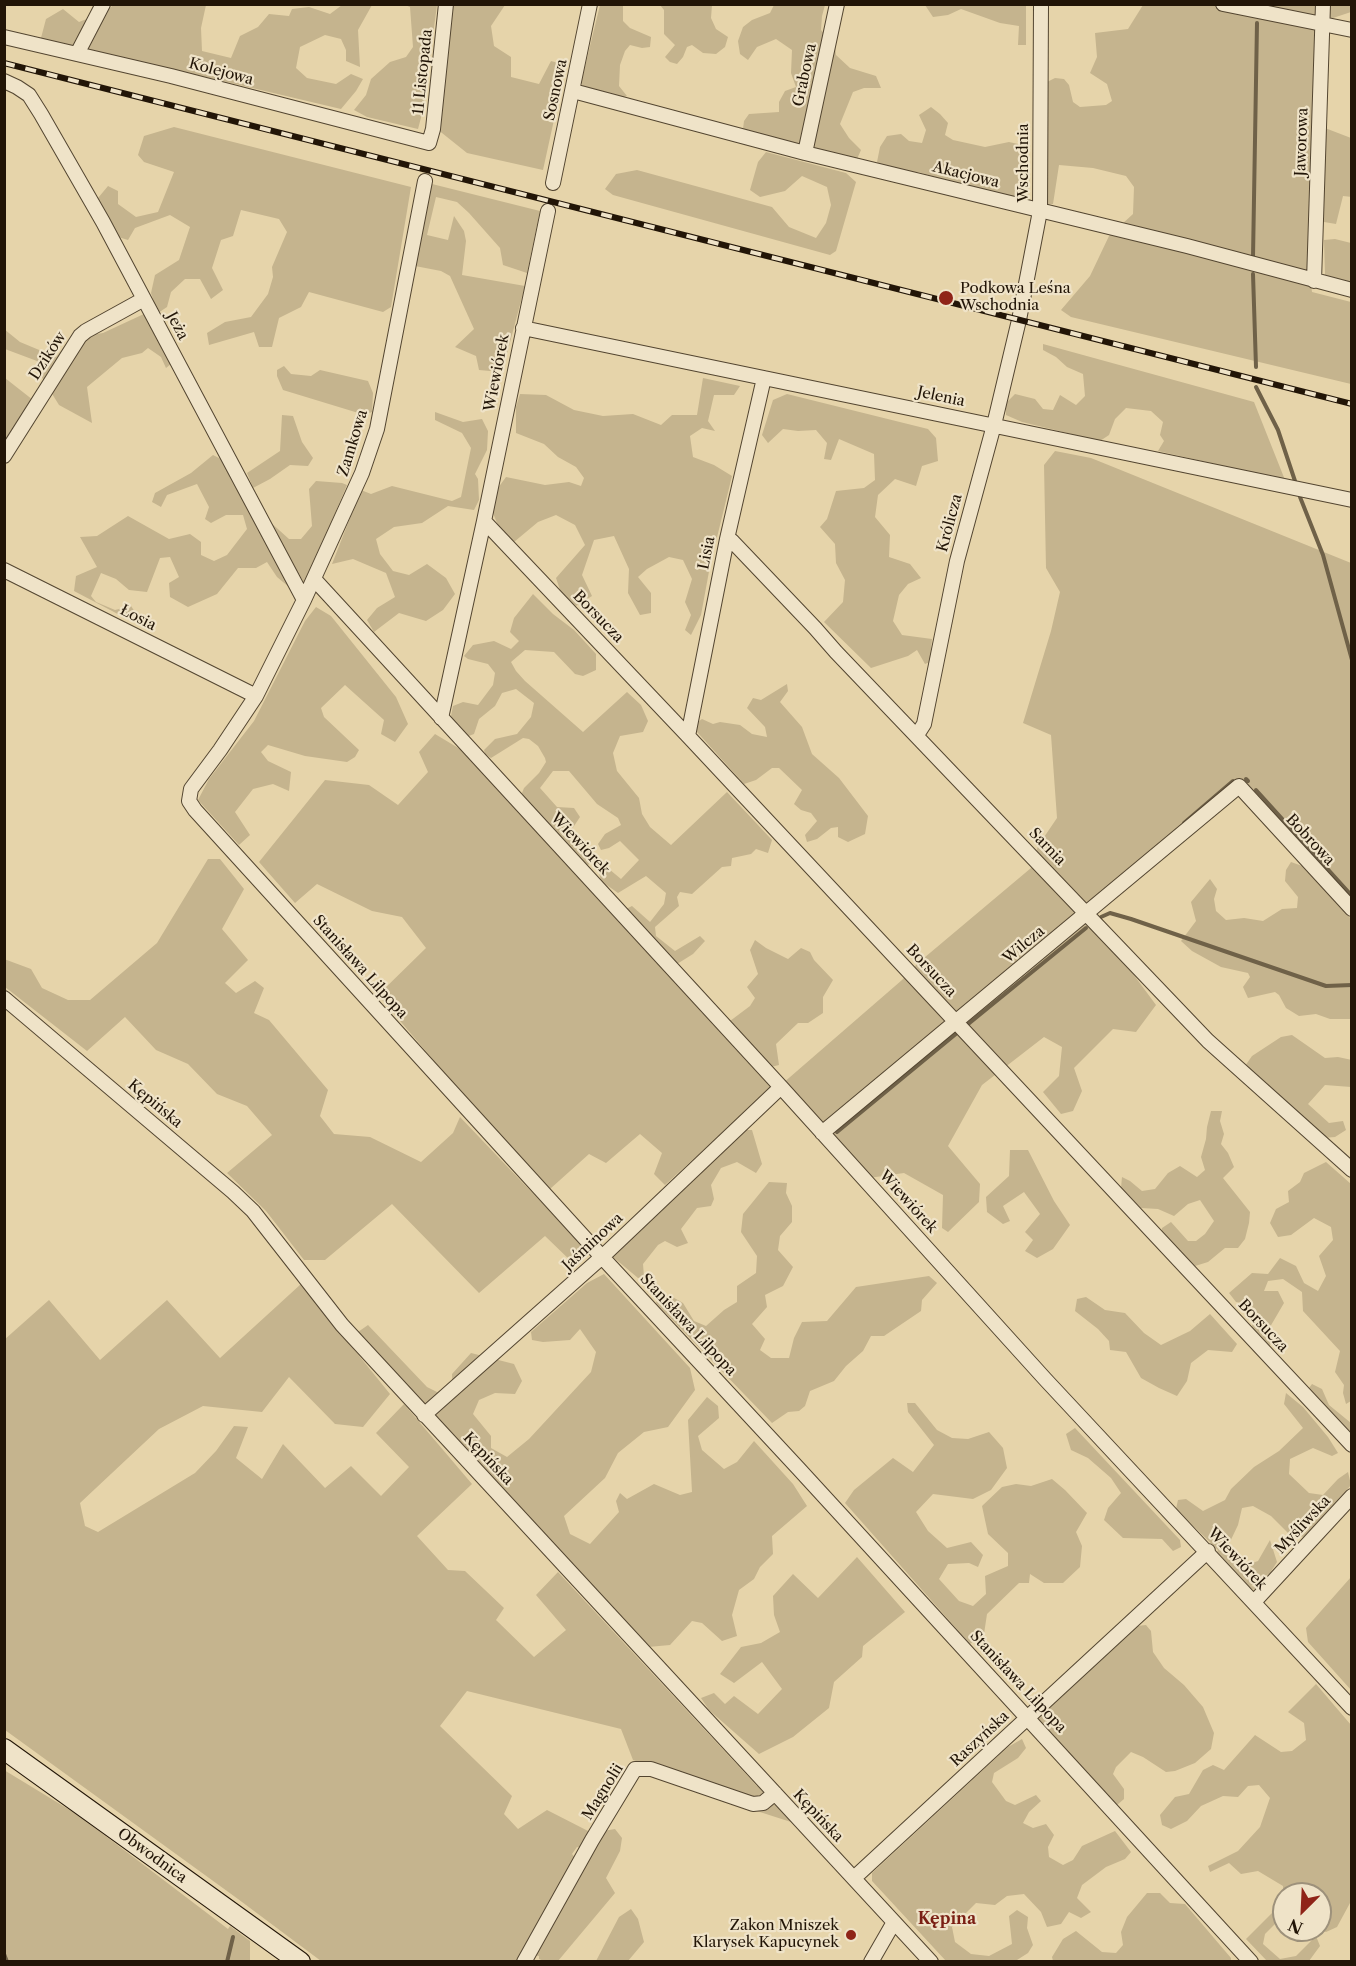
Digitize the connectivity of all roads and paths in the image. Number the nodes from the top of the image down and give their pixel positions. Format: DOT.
graph roads {
  1 [pos="103,4"];
  2 [pos="446,4"];
  3 [pos="590,4"];
  4 [pos="837,4"];
  5 [pos="1041,4"];
  6 [pos="1222,4"];
  7 [pos="1323,4"];
  8 [pos="1322,24"];
  9 [pos="1352,30"];
  10 [pos="4,37"];
  11 [pos="77,54"];
  12 [pos="4,81"];
  13 [pos="573,91"];
  14 [pos="429,143"];
  15 [pos="805,153"];
  16 [pos="425,181"];
  17 [pos="553,183"];
  18 [pos="1040,211"];
  19 [pos="548,212"];
  20 [pos="1314,281"];
  21 [pos="1352,290"];
  22 [pos="144,299"];
  23 [pos="1019,320"];
  24 [pos="523,328"];
  25 [pos="764,378"];
  26 [pos="994,425"];
  27 [pos="4,456"];
  28 [pos="1352,500"];
  29 [pos="484,521"];
  30 [pos="727,539"];
  31 [pos="4,570"];
  32 [pos="314,579"];
  33 [pos="304,600"];
  34 [pos="256,696"];
  35 [pos="441,718"];
  36 [pos="917,735"];
  37 [pos="688,736"];
  38 [pos="1245,793"];
  39 [pos="1352,909"];
  40 [pos="1087,913"];
  41 [pos="4,998"];
  42 [pos="956,1022"];
  43 [pos="781,1087"];
  44 [pos="822,1133"];
  45 [pos="1352,1170"];
  46 [pos="602,1257"];
  47 [pos="424,1415"];
  48 [pos="1352,1445"];
  49 [pos="1352,1496"];
  50 [pos="1208,1551"];
  51 [pos="1254,1602"];
  52 [pos="1352,1707"];
  53 [pos="1028,1717"];
  54 [pos="4,1749"];
  55 [pos="775,1793"];
  56 [pos="854,1878"];
  57 [pos="894,1922"];
  58 [pos="300,1962"];
  59 [pos="524,1962"];
  60 [pos="871,1962"];
  61 [pos="931,1962"];
  62 [pos="1251,1962"];
  1 -- 11 [label="street"];
  2 -- 14 [label="street, 11 Listopada"];
  3 -- 13 [label="street, Sosnowa"];
  4 -- 15 [label="street, Grabowa"];
  5 -- 18 [label="street, Wschodnia"];
  6 -- 8 [label="street"];
  7 -- 8 [label="street, Jaworowa"];
  8 -- 9 [label="street"];
  8 -- 20 [label="street, Jaworowa"];
  10 -- 11 [label="street, Kolejowa"];
  11 -- 14 [label="street, Kolejowa"];
  12 -- 22 [label="street, Jeża"];
  13 -- 15 [label="street, Akacjowa"];
  13 -- 17 [label="street, Sosnowa"];
  15 -- 18 [label="street, Akacjowa"];
  16 -- 32 [label="street, Zamkowa"];
  18 -- 20 [label="street, Akacjowa"];
  18 -- 23 [label="street, Wschodnia"];
  19 -- 24 [label="street, Wiewiórek"];
  20 -- 21 [label="street, Akacjowa"];
  22 -- 27 [label="street, Dzików"];
  22 -- 33 [label="street, Jeża"];
  23 -- 26 [label="street, Królicza"];
  24 -- 25 [label="street, Jelenia"];
  24 -- 29 [label="street, Wiewiórek"];
  25 -- 26 [label="street, Jelenia"];
  25 -- 30 [label="street, Lisia"];
  26 -- 28 [label="street, Jelenia"];
  26 -- 36 [label="street, Królicza"];
  29 -- 35 [label="street, Wiewiórek"];
  29 -- 37 [label="street, Borsucza"];
  30 -- 36 [label="street, Sarnia"];
  30 -- 37 [label="street, Lisia"];
  31 -- 34 [label="street, Łosia"];
  32 -- 33 [label="street, Zamkowa"];
  32 -- 35 [label="street, Wiewiórek"];
  33 -- 34 [label="street, Zamkowa"];
  34 -- 46 [label="street, Stanisława Lilpopa"];
  35 -- 43 [label="street, Wiewiórek"];
  36 -- 40 [label="street, Sarnia"];
  37 -- 42 [label="street, Borsucza"];
  38 -- 39 [label="street, Bobrowa"];
  38 -- 40 [label="street, Wilcza"];
  40 -- 42 [label="street, Wilcza"];
  40 -- 45 [label="street, Sarnia"];
  41 -- 47 [label="street, Kępińska"];
  42 -- 44 [label="street, Wilcza"];
  42 -- 48 [label="street, Borsucza"];
  43 -- 44 [label="street, Wiewiórek"];
  43 -- 46 [label="street, Jaśminowa"];
  44 -- 50 [label="street, Wiewiórek"];
  46 -- 47 [label="street, Jaśminowa"];
  46 -- 53 [label="street, Stanisława Lilpopa"];
  47 -- 55 [label="street, Kępińska"];
  49 -- 51 [label="street, Myśliwska"];
  50 -- 51 [label="street, Wiewiórek"];
  50 -- 53 [label="street, Raszyńska"];
  51 -- 52 [label="street, Wiewiórek"];
  53 -- 56 [label="street, Raszyńska"];
  53 -- 62 [label="street, Stanisława Lilpopa"];
  54 -- 58 [label="main road, Obwodnica"];
  55 -- 56 [label="street, Kępińska"];
  55 -- 59 [label="street, Magnolii"];
  56 -- 57 [label="street, Kępińska"];
  57 -- 60 [label="street"];
  57 -- 61 [label="street, Kępińska"];
}
